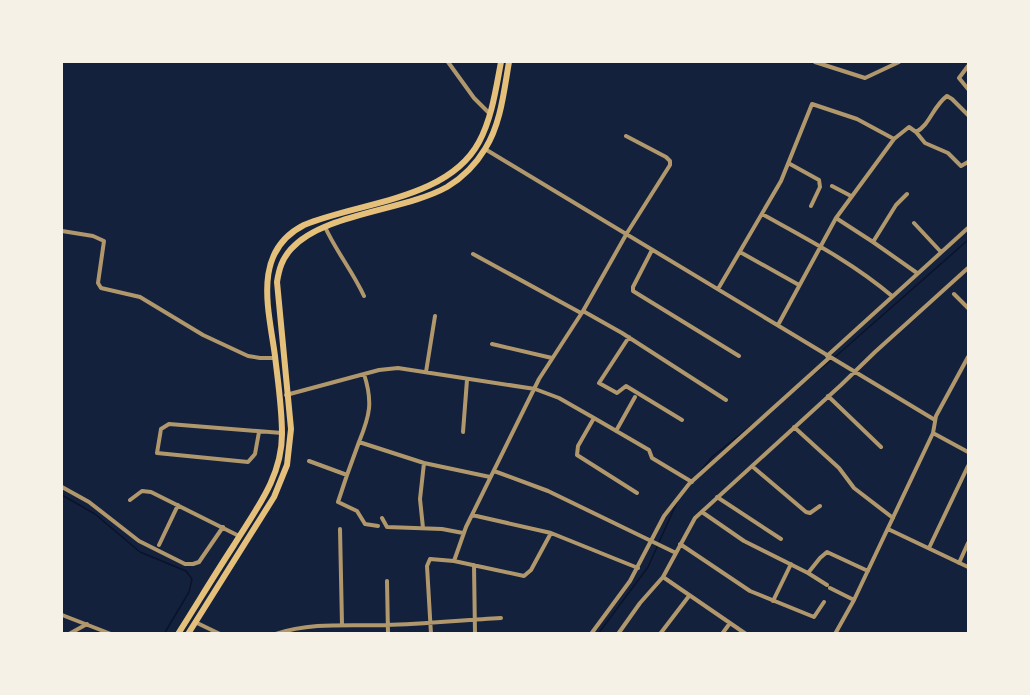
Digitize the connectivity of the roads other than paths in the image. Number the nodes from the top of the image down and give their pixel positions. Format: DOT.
graph roads {
  1 [pos="448,62"];
  2 [pos="501,62"];
  3 [pos="509,62"];
  4 [pos="815,62"];
  5 [pos="836,62"];
  6 [pos="899,62"];
  7 [pos="829,66"];
  8 [pos="969,66"];
  9 [pos="969,89"];
  10 [pos="490,114"];
  11 [pos="969,115"];
  12 [pos="916,132"];
  13 [pos="627,136"];
  14 [pos="894,139"];
  15 [pos="485,149"];
  16 [pos="969,162"];
  17 [pos="789,164"];
  18 [pos="832,186"];
  19 [pos="907,194"];
  20 [pos="851,196"];
  21 [pos="811,206"];
  22 [pos="762,214"];
  23 [pos="836,218"];
  24 [pos="914,223"];
  25 [pos="324,227"];
  26 [pos="969,228"];
  27 [pos="62,231"];
  28 [pos="627,233"];
  29 [pos="873,243"];
  30 [pos="820,245"];
  31 [pos="652,250"];
  32 [pos="740,252"];
  33 [pos="941,252"];
  34 [pos="472,254"];
  35 [pos="969,268"];
  36 [pos="917,273"];
  37 [pos="799,285"];
  38 [pos="718,289"];
  39 [pos="954,294"];
  40 [pos="364,296"];
  41 [pos="892,296"];
  42 [pos="969,308"];
  43 [pos="582,312"];
  44 [pos="435,316"];
  45 [pos="778,325"];
  46 [pos="628,337"];
  47 [pos="492,344"];
  48 [pos="739,356"];
  49 [pos="829,357"];
  50 [pos="969,357"];
  51 [pos="275,358"];
  52 [pos="552,358"];
  53 [pos="852,371"];
  54 [pos="426,372"];
  55 [pos="364,374"];
  56 [pos="467,380"];
  57 [pos="535,389"];
  58 [pos="288,394"];
  59 [pos="279,396"];
  60 [pos="828,396"];
  61 [pos="635,398"];
  62 [pos="726,400"];
  63 [pos="594,418"];
  64 [pos="682,420"];
  65 [pos="934,420"];
  66 [pos="794,427"];
  67 [pos="616,430"];
  68 [pos="259,432"];
  69 [pos="463,432"];
  70 [pos="282,433"];
  71 [pos="933,433"];
  72 [pos="359,442"];
  73 [pos="881,447"];
  74 [pos="969,452"];
  75 [pos="309,461"];
  76 [pos="424,464"];
  77 [pos="969,466"];
  78 [pos="753,467"];
  79 [pos="494,471"];
  80 [pos="347,475"];
  81 [pos="490,477"];
  82 [pos="692,482"];
  83 [pos="62,487"];
  84 [pos="638,493"];
  85 [pos="717,497"];
  86 [pos="130,500"];
  87 [pos="178,505"];
  88 [pos="820,506"];
  89 [pos="702,512"];
  90 [pos="472,515"];
  91 [pos="382,518"];
  92 [pos="892,518"];
  93 [pos="378,526"];
  94 [pos="224,527"];
  95 [pos="423,528"];
  96 [pos="888,529"];
  97 [pos="340,530"];
  98 [pos="463,533"];
  99 [pos="551,533"];
  100 [pos="239,536"];
  101 [pos="782,539"];
  102 [pos="653,543"];
  103 [pos="969,543"];
  104 [pos="680,544"];
  105 [pos="159,545"];
  106 [pos="929,548"];
  107 [pos="674,552"];
  108 [pos="454,561"];
  109 [pos="959,563"];
  110 [pos="790,564"];
  111 [pos="474,565"];
  112 [pos="969,567"];
  113 [pos="639,568"];
  114 [pos="868,571"];
  115 [pos="808,573"];
  116 [pos="663,577"];
  117 [pos="387,581"];
  118 [pos="689,596"];
  119 [pos="854,600"];
  120 [pos="773,601"];
  121 [pos="824,602"];
  122 [pos="62,615"];
  123 [pos="501,618"];
  124 [pos="475,620"];
  125 [pos="194,622"];
  126 [pos="430,622"];
  127 [pos="730,623"];
  128 [pos="87,624"];
  129 [pos="342,625"];
  130 [pos="388,625"];
  131 [pos="69,633"];
  132 [pos="111,633"];
  133 [pos="178,633"];
  134 [pos="188,633"];
  135 [pos="220,633"];
  136 [pos="276,633"];
  137 [pos="342,633"];
  138 [pos="388,633"];
  139 [pos="431,633"];
  140 [pos="475,633"];
  141 [pos="591,633"];
  142 [pos="618,633"];
  143 [pos="660,633"];
  144 [pos="722,633"];
  145 [pos="746,633"];
  146 [pos="835,633"];
  1 -- 10 [label="street"];
  2 -- 10 [label="highway"];
  3 -- 15 [label="highway"];
  4 -- 7 [label="street"];
  5 -- 7 [label="street"];
  6 -- 7 [label="street"];
  8 -- 9 [label="street"];
  10 -- 51 [label="highway"];
  11 -- 12 [label="street"];
  12 -- 14 [label="street"];
  12 -- 16 [label="street"];
  13 -- 28 [label="street"];
  14 -- 17 [label="street"];
  14 -- 20 [label="street"];
  15 -- 25 [label="highway"];
  15 -- 28 [label="street"];
  17 -- 21 [label="street"];
  17 -- 22 [label="street"];
  18 -- 20 [label="street"];
  19 -- 29 [label="street"];
  20 -- 23 [label="street"];
  22 -- 30 [label="street"];
  22 -- 32 [label="street"];
  23 -- 29 [label="street"];
  23 -- 30 [label="street"];
  24 -- 33 [label="street"];
  25 -- 40 [label="street"];
  25 -- 58 [label="highway"];
  26 -- 33 [label="street"];
  27 -- 51 [label="street"];
  28 -- 31 [label="street"];
  28 -- 43 [label="street"];
  29 -- 36 [label="street"];
  30 -- 37 [label="street"];
  30 -- 41 [label="street"];
  31 -- 38 [label="street"];
  31 -- 48 [label="street"];
  32 -- 37 [label="street"];
  32 -- 38 [label="street"];
  33 -- 36 [label="street"];
  34 -- 43 [label="street"];
  35 -- 53 [label="street"];
  36 -- 41 [label="street"];
  37 -- 45 [label="street"];
  38 -- 45 [label="street"];
  39 -- 42 [label="street"];
  41 -- 49 [label="street"];
  43 -- 46 [label="street"];
  43 -- 52 [label="street"];
  44 -- 54 [label="street"];
  45 -- 49 [label="street"];
  46 -- 62 [label="street"];
  46 -- 64 [label="street"];
  47 -- 52 [label="street"];
  49 -- 53 [label="street"];
  49 -- 82 [label="street"];
  50 -- 65 [label="street"];
  51 -- 59 [label="highway"];
  52 -- 57 [label="street"];
  53 -- 60 [label="street"];
  53 -- 65 [label="street"];
  54 -- 55 [label="street"];
  54 -- 56 [label="street"];
  55 -- 58 [label="street"];
  55 -- 72 [label="street"];
  56 -- 57 [label="street"];
  56 -- 69 [label="street"];
  57 -- 63 [label="street"];
  57 -- 79 [label="street"];
  58 -- 59 [label="street"];
  58 -- 125 [label="highway"];
  59 -- 70 [label="highway"];
  60 -- 66 [label="street"];
  60 -- 73 [label="street"];
  61 -- 67 [label="street"];
  63 -- 67 [label="street"];
  63 -- 84 [label="street"];
  65 -- 71 [label="street"];
  66 -- 78 [label="street"];
  66 -- 92 [label="street"];
  67 -- 82 [label="street"];
  68 -- 68 [label="street"];
  68 -- 70 [label="street"];
  70 -- 100 [label="highway"];
  71 -- 74 [label="street"];
  71 -- 92 [label="street"];
  72 -- 76 [label="street"];
  72 -- 80 [label="street"];
  75 -- 80 [label="street"];
  76 -- 81 [label="street"];
  76 -- 95 [label="street"];
  77 -- 106 [label="street"];
  78 -- 85 [label="street"];
  78 -- 88 [label="street"];
  79 -- 81 [label="street"];
  79 -- 102 [label="street"];
  80 -- 93 [label="street"];
  81 -- 90 [label="street"];
  82 -- 102 [label="street"];
  83 -- 94 [label="street"];
  85 -- 89 [label="street"];
  85 -- 101 [label="street"];
  86 -- 87 [label="street"];
  87 -- 94 [label="street"];
  87 -- 105 [label="street"];
  89 -- 104 [label="street"];
  89 -- 110 [label="street"];
  90 -- 98 [label="street"];
  90 -- 99 [label="street"];
  91 -- 95 [label="street"];
  92 -- 96 [label="street"];
  94 -- 100 [label="street"];
  95 -- 98 [label="street"];
  96 -- 106 [label="street"];
  96 -- 114 [label="street"];
  97 -- 129 [label="street"];
  98 -- 108 [label="street"];
  99 -- 111 [label="street"];
  99 -- 113 [label="street"];
  100 -- 133 [label="highway"];
  102 -- 107 [label="street"];
  102 -- 113 [label="street"];
  103 -- 109 [label="street"];
  104 -- 107 [label="street"];
  104 -- 120 [label="street"];
  106 -- 109 [label="street"];
  107 -- 116 [label="street"];
  108 -- 111 [label="street"];
  108 -- 126 [label="street"];
  109 -- 112 [label="street"];
  110 -- 115 [label="street"];
  110 -- 120 [label="street"];
  111 -- 124 [label="street"];
  113 -- 141 [label="street"];
  114 -- 115 [label="street"];
  114 -- 119 [label="street"];
  115 -- 119 [label="street"];
  116 -- 118 [label="street"];
  116 -- 142 [label="street"];
  117 -- 130 [label="street"];
  118 -- 127 [label="street"];
  118 -- 143 [label="street"];
  119 -- 146 [label="street"];
  120 -- 121 [label="street"];
  122 -- 128 [label="street"];
  123 -- 124 [label="street"];
  124 -- 126 [label="street"];
  124 -- 140 [label="street"];
  125 -- 134 [label="highway"];
  125 -- 135 [label="street"];
  126 -- 130 [label="street"];
  126 -- 139 [label="street"];
  127 -- 144 [label="street"];
  127 -- 145 [label="street"];
  128 -- 131 [label="street"];
  128 -- 132 [label="street"];
  129 -- 130 [label="street"];
  129 -- 136 [label="street"];
  129 -- 137 [label="street"];
  130 -- 138 [label="street"];
}
